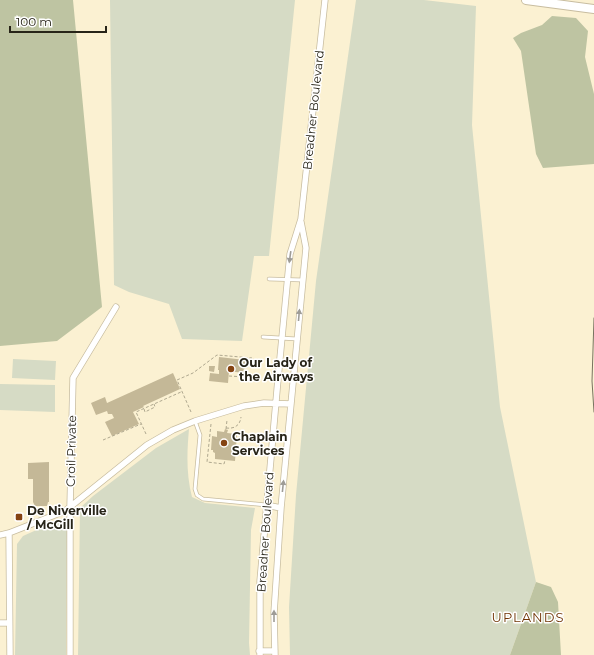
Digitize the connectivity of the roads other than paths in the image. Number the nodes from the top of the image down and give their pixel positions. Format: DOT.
graph roads {
  1 [pos="325,0"];
  2 [pos="526,0"];
  3 [pos="594,9"];
  4 [pos="301,219"];
  5 [pos="268,279"];
  6 [pos="288,280"];
  7 [pos="303,280"];
  8 [pos="116,307"];
  9 [pos="263,336"];
  10 [pos="282,339"];
  11 [pos="297,339"];
  12 [pos="276,403"];
  13 [pos="291,404"];
  14 [pos="195,421"];
  15 [pos="266,505"];
  16 [pos="70,507"];
  17 [pos="281,508"];
  18 [pos="9,533"];
  19 [pos="0,535"];
  20 [pos="0,623"];
  21 [pos="10,623"];
  22 [pos="260,653"];
  23 [pos="275,653"];
  24 [pos="10,655"];
  25 [pos="70,655"];
  1 -- 4 [label="street, Breadner Boulevard"];
  2 -- 3 [label="main road"];
  4 -- 6 [label="street, Breadner Boulevard, one-way"];
  4 -- 7 [label="street, Breadner Boulevard"];
  5 -- 6 [label="lane"];
  6 -- 7 [label="lane"];
  6 -- 10 [label="street, Breadner Boulevard"];
  11 -- 7 [label="street, Breadner Boulevard, one-way"];
  8 -- 16 [label="street, Croil Private"];
  9 -- 10 [label="lane"];
  10 -- 11 [label="lane"];
  10 -- 12 [label="street, Breadner Boulevard"];
  11 -- 13 [label="street, Breadner Boulevard"];
  12 -- 13 [label="street"];
  12 -- 14 [label="street"];
  12 -- 15 [label="street, Breadner Boulevard"];
  17 -- 13 [label="street, Breadner Boulevard, one-way"];
  14 -- 15 [label="lane"];
  14 -- 16 [label="street"];
  15 -- 17 [label="street"];
  15 -- 22 [label="street, Breadner Boulevard"];
  16 -- 18 [label="street"];
  16 -- 25 [label="street, Croil Private"];
  23 -- 17 [label="street, Breadner Boulevard, one-way"];
  18 -- 19 [label="street"];
  18 -- 21 [label="street"];
  20 -- 21 [label="street"];
  21 -- 24 [label="street"];
  22 -- 23 [label="street"];
}
